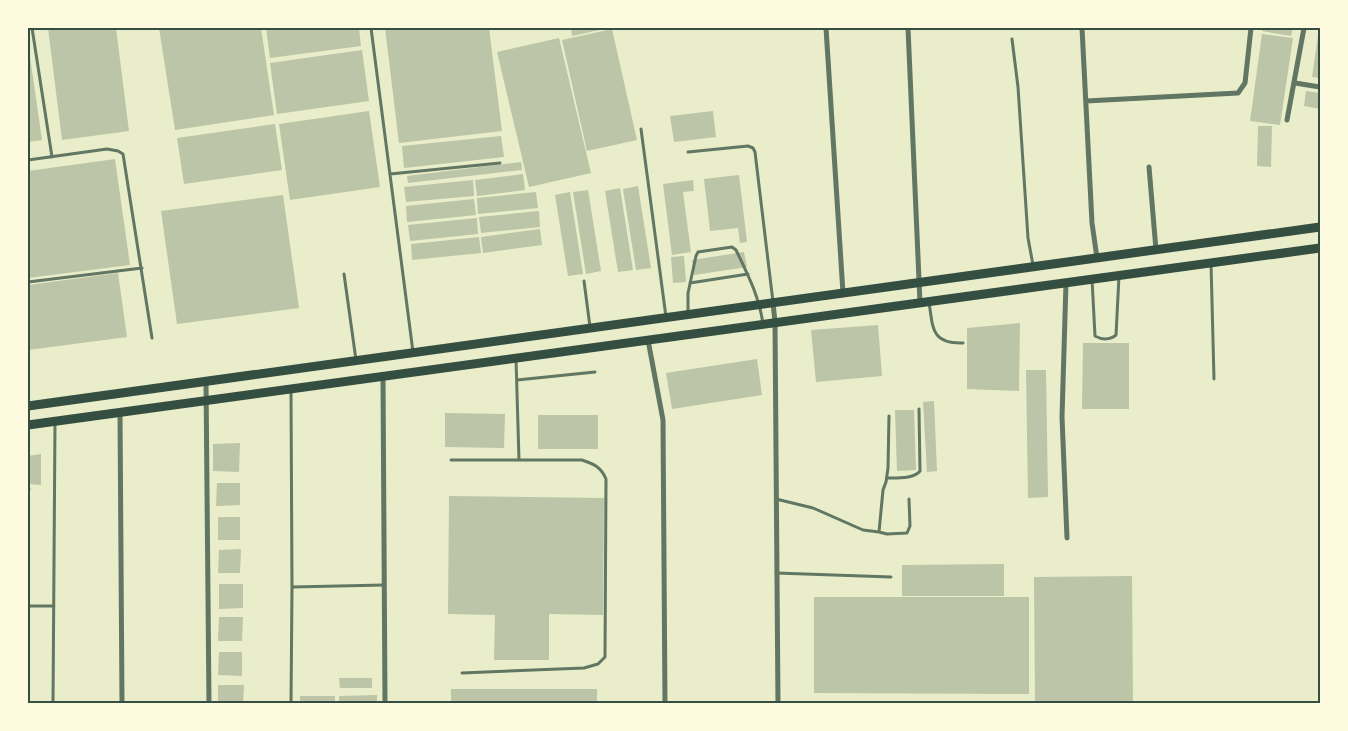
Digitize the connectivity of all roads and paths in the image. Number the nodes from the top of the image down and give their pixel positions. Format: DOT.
graph roads {
  1 [pos="32,28"];
  2 [pos="371,28"];
  3 [pos="826,28"];
  4 [pos="908,28"];
  5 [pos="1082,28"];
  6 [pos="1251,28"];
  7 [pos="1304,28"];
  8 [pos="1012,39"];
  9 [pos="1295,83"];
  10 [pos="1320,87"];
  11 [pos="1086,101"];
  12 [pos="1287,120"];
  13 [pos="641,129"];
  14 [pos="688,152"];
  15 [pos="52,157"];
  16 [pos="28,160"];
  17 [pos="500,163"];
  18 [pos="1149,167"];
  19 [pos="390,174"];
  20 [pos="1320,227"];
  21 [pos="1320,248"];
  22 [pos="1156,250"];
  23 [pos="1097,258"];
  24 [pos="1211,263"];
  25 [pos="1033,267"];
  26 [pos="142,268"];
  27 [pos="344,274"];
  28 [pos="748,274"];
  29 [pos="1119,275"];
  30 [pos="1092,279"];
  31 [pos="584,281"];
  32 [pos="28,282"];
  33 [pos="919,282"];
  34 [pos="1066,282"];
  35 [pos="690,283"];
  36 [pos="844,293"];
  37 [pos="925,302"];
  38 [pos="773,303"];
  39 [pos="760,304"];
  40 [pos="688,314"];
  41 [pos="666,317"];
  42 [pos="775,322"];
  43 [pos="763,324"];
  44 [pos="590,328"];
  45 [pos="152,338"];
  46 [pos="648,340"];
  47 [pos="963,343"];
  48 [pos="413,352"];
  49 [pos="516,358"];
  50 [pos="356,360"];
  51 [pos="595,372"];
  52 [pos="383,376"];
  53 [pos="1214,379"];
  54 [pos="517,380"];
  55 [pos="206,381"];
  56 [pos="290,389"];
  57 [pos="207,401"];
  58 [pos="28,406"];
  59 [pos="919,409"];
  60 [pos="120,412"];
  61 [pos="889,416"];
  62 [pos="55,422"];
  63 [pos="28,425"];
  64 [pos="451,460"];
  65 [pos="519,460"];
  66 [pos="887,478"];
  67 [pos="775,499"];
  68 [pos="909,500"];
  69 [pos="879,532"];
  70 [pos="1067,538"];
  71 [pos="776,573"];
  72 [pos="890,578"];
  73 [pos="385,585"];
  74 [pos="292,587"];
  75 [pos="28,606"];
  76 [pos="54,606"];
  77 [pos="462,673"];
  78 [pos="53,704"];
  79 [pos="122,704"];
  80 [pos="209,704"];
  81 [pos="291,704"];
  82 [pos="385,704"];
  83 [pos="664,704"];
  84 [pos="778,704"];
  1 -- 15 [label="lane"];
  2 -- 19 [label="lane"];
  3 -- 36 [label="street"];
  4 -- 33 [label="street"];
  5 -- 11 [label="street"];
  6 -- 11 [label="street"];
  7 -- 9 [label="street"];
  8 -- 25 [label="lane"];
  9 -- 10 [label="street"];
  9 -- 12 [label="street"];
  11 -- 23 [label="street"];
  13 -- 41 [label="lane"];
  14 -- 38 [label="lane"];
  15 -- 16 [label="lane"];
  15 -- 26 [label="lane"];
  17 -- 19 [label="lane"];
  18 -- 22 [label="street"];
  19 -- 48 [label="lane"];
  20 -- 22 [label="main road"];
  21 -- 24 [label="main road"];
  22 -- 23 [label="main road"];
  23 -- 25 [label="main road"];
  24 -- 29 [label="main road"];
  24 -- 53 [label="lane"];
  25 -- 33 [label="main road"];
  26 -- 32 [label="lane"];
  26 -- 45 [label="lane"];
  27 -- 50 [label="lane"];
  28 -- 35 [label="lane"];
  28 -- 35 [label="lane"];
  28 -- 39 [label="lane"];
  29 -- 30 [label="main road"];
  29 -- 30 [label="lane"];
  30 -- 34 [label="main road"];
  31 -- 44 [label="lane"];
  33 -- 36 [label="main road"];
  33 -- 37 [label="street"];
  34 -- 37 [label="main road"];
  34 -- 70 [label="street"];
  35 -- 40 [label="lane"];
  36 -- 38 [label="main road"];
  37 -- 42 [label="main road"];
  37 -- 47 [label="lane"];
  38 -- 39 [label="main road"];
  38 -- 42 [label="street"];
  39 -- 40 [label="main road"];
  39 -- 43 [label="lane"];
  40 -- 41 [label="main road"];
  41 -- 44 [label="main road"];
  42 -- 43 [label="main road"];
  42 -- 67 [label="street"];
  43 -- 46 [label="main road"];
  44 -- 48 [label="main road"];
  46 -- 49 [label="main road"];
  46 -- 83 [label="street"];
  48 -- 50 [label="main road"];
  49 -- 52 [label="main road"];
  49 -- 54 [label="lane"];
  50 -- 55 [label="main road"];
  51 -- 54 [label="lane"];
  52 -- 56 [label="main road"];
  52 -- 73 [label="street"];
  54 -- 65 [label="lane"];
  55 -- 57 [label="street"];
  55 -- 58 [label="main road"];
  56 -- 57 [label="main road"];
  56 -- 74 [label="lane"];
  57 -- 60 [label="main road"];
  57 -- 80 [label="street"];
  59 -- 66 [label="lane"];
  60 -- 62 [label="main road"];
  60 -- 79 [label="street"];
  61 -- 66 [label="lane"];
  62 -- 63 [label="main road"];
  62 -- 76 [label="lane"];
  64 -- 65 [label="lane"];
  65 -- 77 [label="lane"];
  66 -- 69 [label="lane"];
  67 -- 69 [label="lane"];
  67 -- 71 [label="street"];
  68 -- 69 [label="lane"];
  71 -- 72 [label="lane"];
  71 -- 84 [label="street"];
  73 -- 74 [label="lane"];
  73 -- 82 [label="street"];
  74 -- 81 [label="lane"];
  75 -- 76 [label="lane"];
  76 -- 78 [label="lane"];
}
